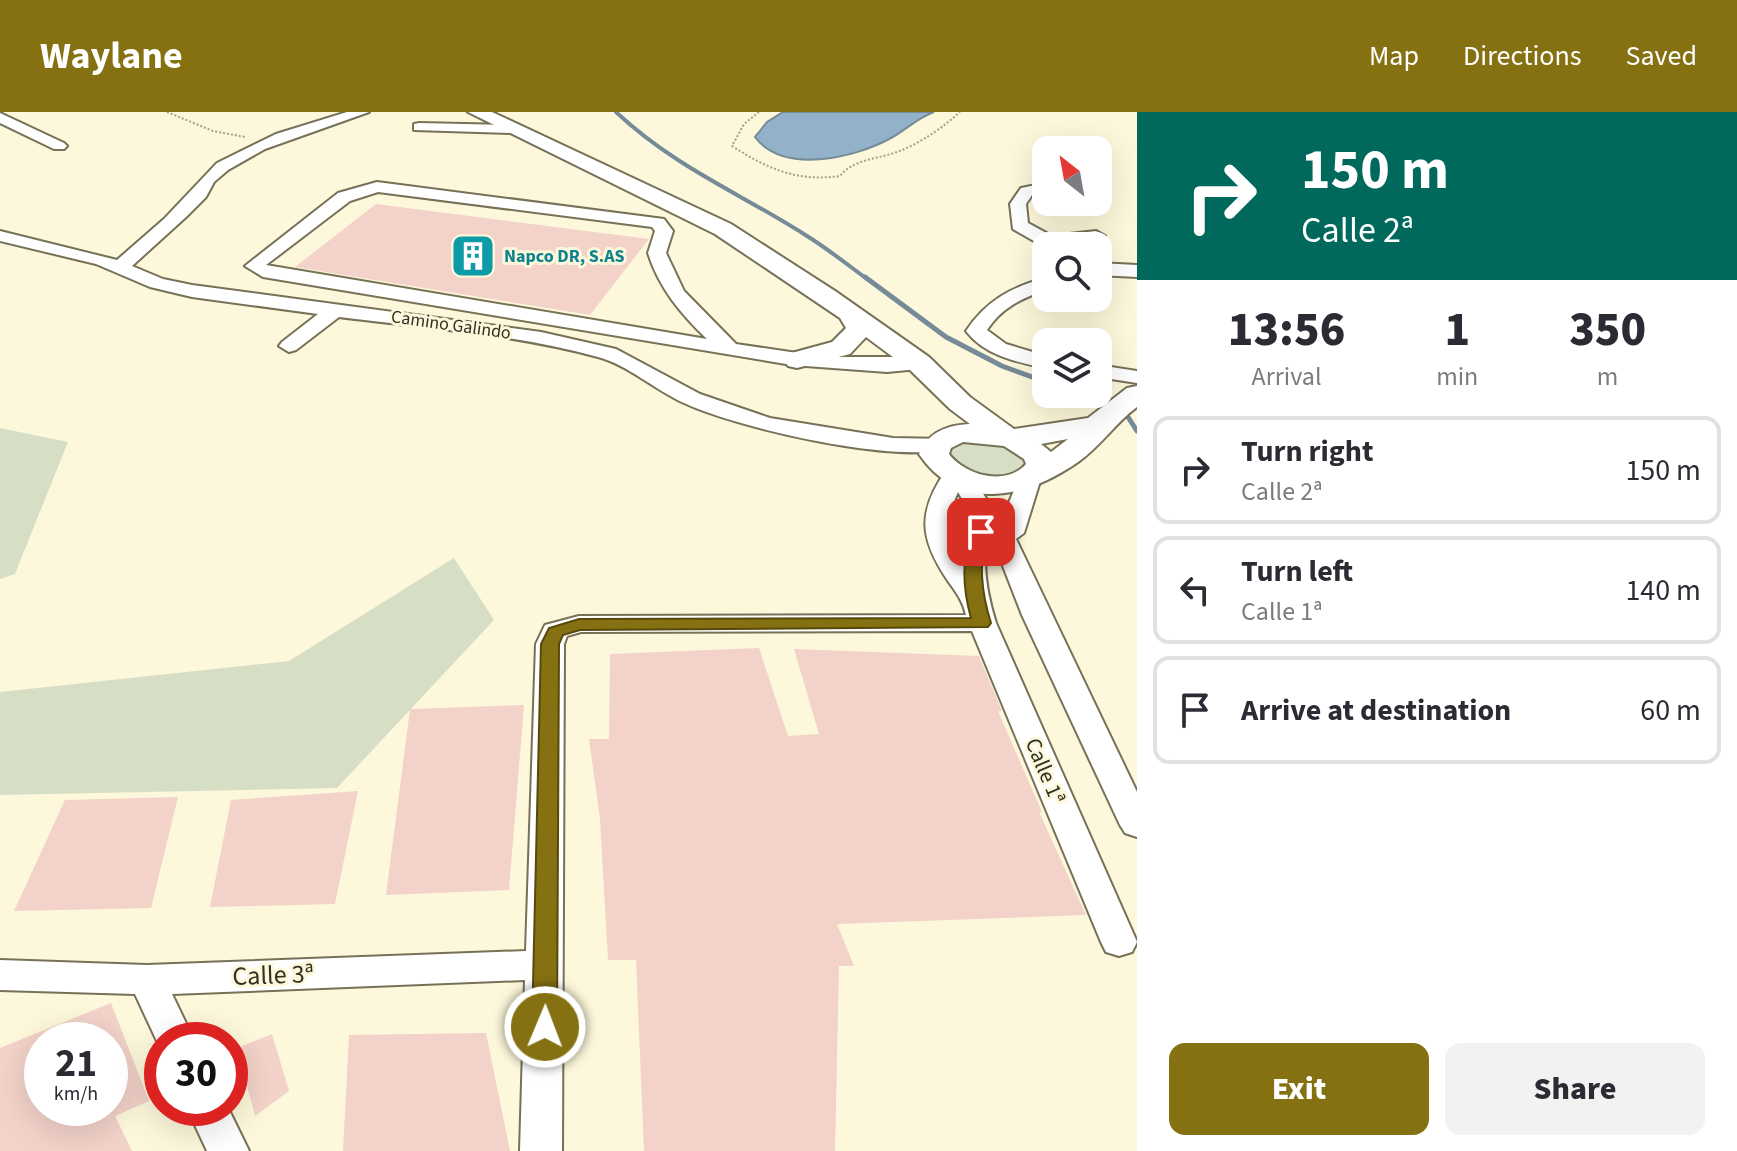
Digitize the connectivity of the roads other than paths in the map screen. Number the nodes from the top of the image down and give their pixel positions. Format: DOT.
graph roads {
  1 [pos="14,112"];
  2 [pos="362,112"];
  3 [pos="477,112"];
  4 [pos="0,116"];
  5 [pos="419,127"];
  6 [pos="514,129"];
  7 [pos="59,146"];
  8 [pos="1032,190"];
  9 [pos="1032,232"];
  10 [pos="0,236"];
  11 [pos="120,266"];
  12 [pos="1112,270"];
  13 [pos="1137,271"];
  14 [pos="1032,289"];
  15 [pos="335,310"];
  16 [pos="853,318"];
  17 [pos="289,346"];
  18 [pos="729,348"];
  19 [pos="1032,358"];
  20 [pos="797,360"];
  21 [pos="919,363"];
  22 [pos="1121,402"];
  23 [pos="960,403"];
  24 [pos="1010,438"];
  25 [pos="951,459"];
  26 [pos="1033,476"];
  27 [pos="999,536"];
  28 [pos="978,611"];
  29 [pos="1122,763"];
  30 [pos="1137,825"];
  31 [pos="1119,942"];
  32 [pos="546,965"];
  33 [pos="0,975"];
  34 [pos="147,980"];
  35 [pos="167,1022"];
  36 [pos="216,1126"];
  37 [pos="228,1151"];
  38 [pos="541,1151"];
  1 -- 4 [label="street"];
  2 -- 11 [label="street"];
  3 -- 6 [label="main road"];
  4 -- 7 [label="street"];
  5 -- 6 [label="street"];
  6 -- 16 [label="main road"];
  8 -- 9 [label="street"];
  10 -- 11 [label="street, Camino Galindo"];
  11 -- 15 [label="street, Camino Galindo"];
  12 -- 13 [label="street"];
  14 -- 19 [label="street"];
  15 -- 17 [label="street"];
  15 -- 25 [label="street, Camino Galindo"];
  16 -- 20 [label="main road"];
  16 -- 21 [label="main road"];
  18 -- 18 [label="street"];
  18 -- 20 [label="street"];
  20 -- 21 [label="street"];
  21 -- 23 [label="main road"];
  22 -- 24 [label="main road"];
  22 -- 26 [label="main road"];
  23 -- 24 [label="main road"];
  23 -- 25 [label="main road"];
  24 -- 25 [label="main road"];
  24 -- 26 [label="main road"];
  25 -- 26 [label="main road"];
  25 -- 27 [label="street"];
  25 -- 28 [label="street, Calle 1ª"];
  26 -- 27 [label="street"];
  27 -- 28 [label="street, Calle 1ª"];
  27 -- 29 [label="street"];
  28 -- 31 [label="street, Calle 1ª"];
  28 -- 32 [label="street"];
  29 -- 30 [label="street"];
  32 -- 34 [label="street, Calle 3ª"];
  32 -- 38 [label="street"];
  33 -- 34 [label="street, Calle 3ª"];
  34 -- 35 [label="street"];
  36 -- 37 [label="street"];
}
